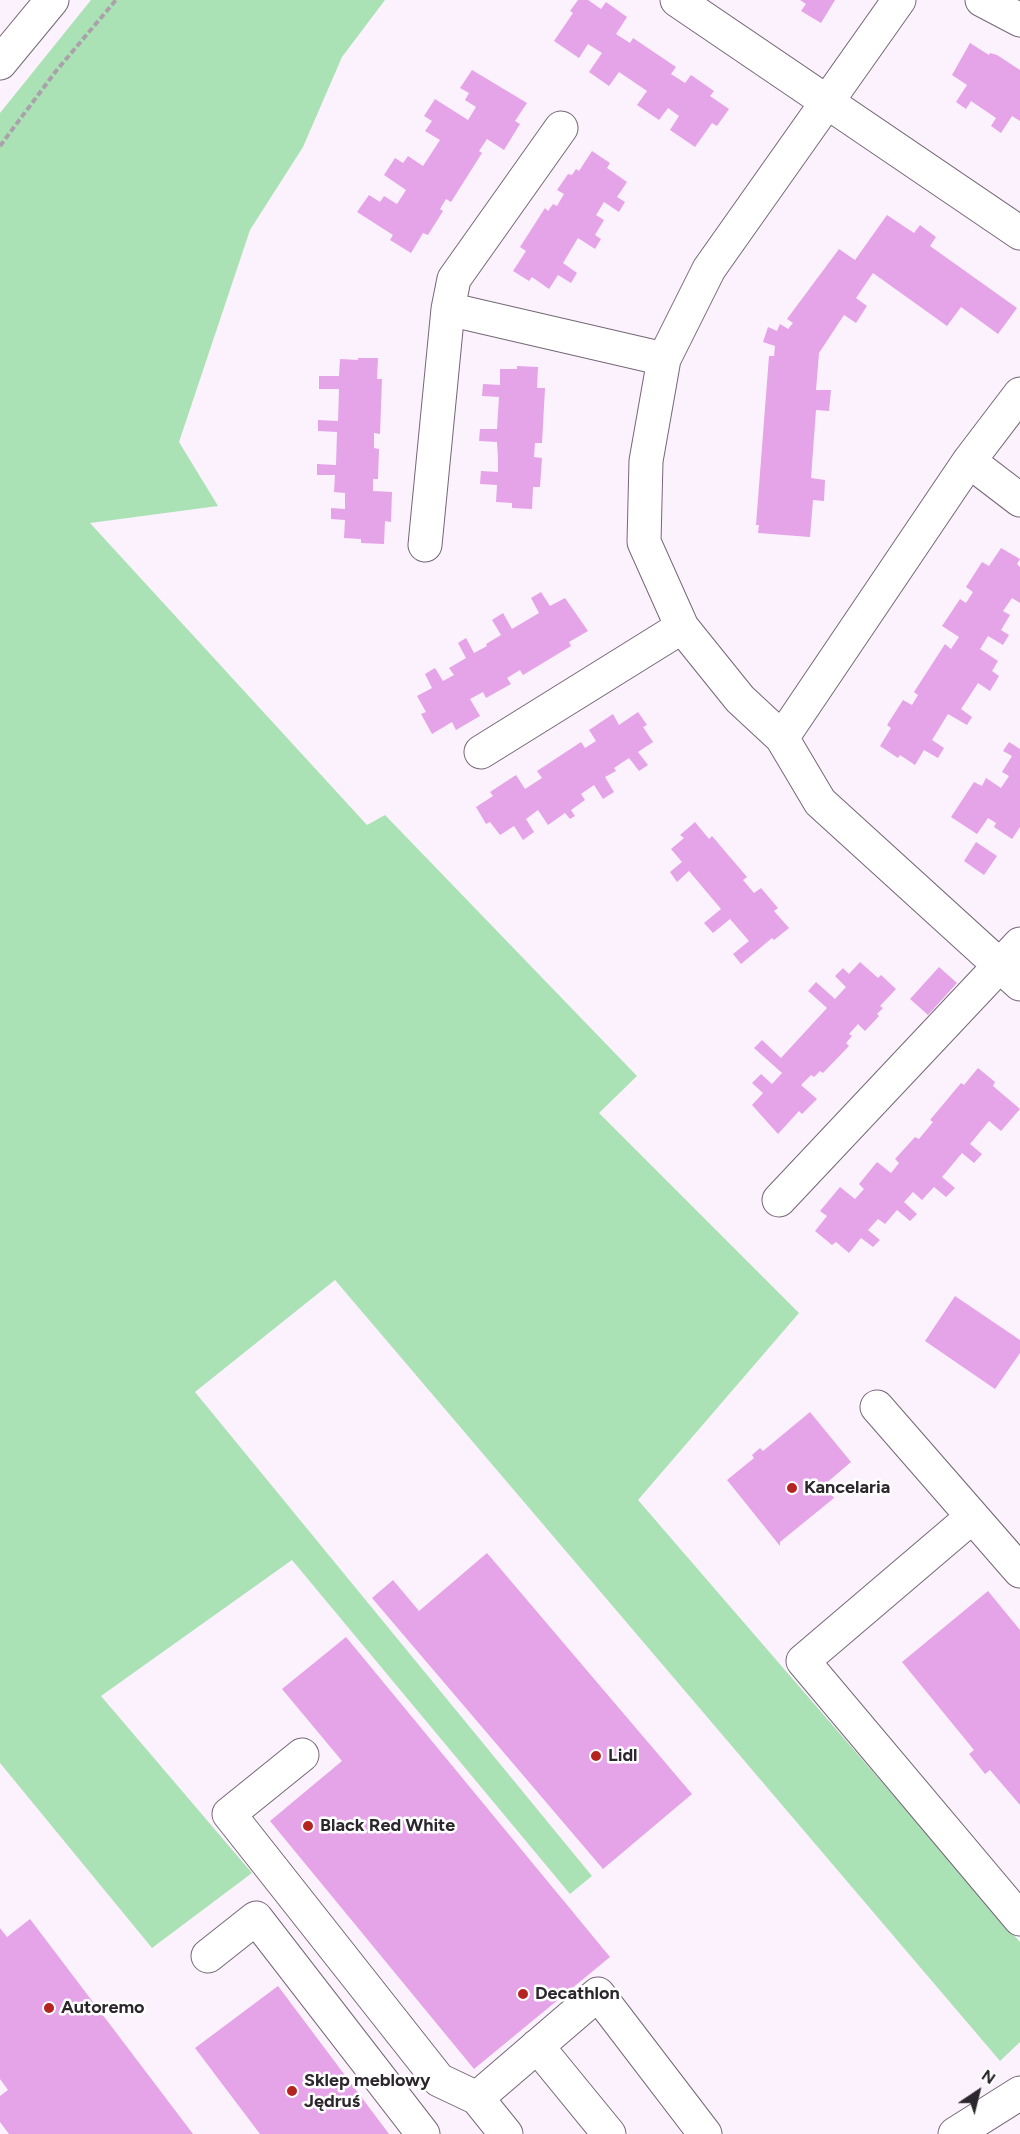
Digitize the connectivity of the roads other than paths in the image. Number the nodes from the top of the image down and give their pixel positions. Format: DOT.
graph roads {
  1 [pos="52,0"];
  2 [pos="677,0"];
  3 [pos="899,0"];
  4 [pos="982,0"];
  5 [pos="1020,20"];
  6 [pos="0,63"];
  7 [pos="829,102"];
  8 [pos="561,128"];
  9 [pos="1020,233"];
  10 [pos="448,309"];
  11 [pos="664,359"];
  12 [pos="1020,394"];
  13 [pos="969,461"];
  14 [pos="1020,500"];
  15 [pos="425,544"];
  16 [pos="682,627"];
  17 [pos="782,738"];
  18 [pos="482,753"];
  19 [pos="1014,965"];
  20 [pos="779,1200"];
  21 [pos="877,1407"];
  22 [pos="972,1517"];
  23 [pos="1020,1571"];
  24 [pos="302,1755"];
  25 [pos="1020,1919"];
  26 [pos="208,1956"];
  27 [pos="537,2046"];
  28 [pos="1020,2093"];
  29 [pos="477,2098"];
  30 [pos="423,2134"];
  31 [pos="506,2134"];
  32 [pos="609,2134"];
  33 [pos="705,2134"];
  34 [pos="955,2134"];
  1 -- 6 [label="street"];
  2 -- 7 [label="street"];
  3 -- 7 [label="street"];
  4 -- 5 [label="street"];
  7 -- 9 [label="street"];
  7 -- 11 [label="street"];
  8 -- 10 [label="street"];
  10 -- 11 [label="street"];
  10 -- 15 [label="street"];
  11 -- 16 [label="street"];
  12 -- 13 [label="street"];
  13 -- 14 [label="street"];
  13 -- 17 [label="street"];
  16 -- 17 [label="street"];
  16 -- 18 [label="street"];
  17 -- 19 [label="street"];
  19 -- 20 [label="street"];
  21 -- 22 [label="street"];
  22 -- 23 [label="street"];
  22 -- 25 [label="street"];
  24 -- 29 [label="street"];
  26 -- 30 [label="street"];
  27 -- 29 [label="street"];
  27 -- 32 [label="street"];
  27 -- 33 [label="street"];
  28 -- 34 [label="street"];
  29 -- 31 [label="street"];
}
